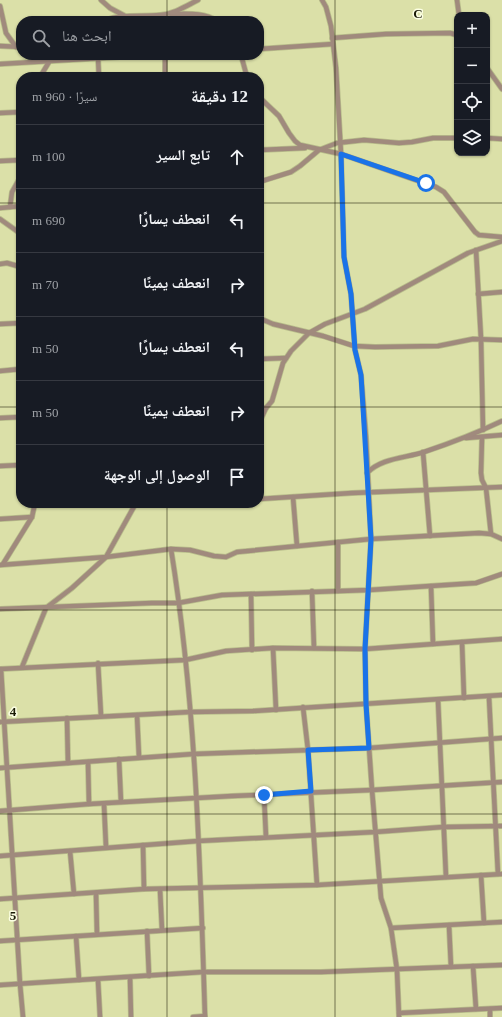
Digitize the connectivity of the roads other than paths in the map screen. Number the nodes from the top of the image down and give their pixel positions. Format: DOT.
graph roads {
  1 [pos="101,0"];
  2 [pos="198,0"];
  3 [pos="322,0"];
  4 [pos="457,0"];
  5 [pos="0,6"];
  6 [pos="459,12"];
  7 [pos="168,14"];
  8 [pos="125,16"];
  9 [pos="164,16"];
  10 [pos="209,16"];
  11 [pos="454,34"];
  12 [pos="332,38"];
  13 [pos="333,44"];
  14 [pos="16,45"];
  15 [pos="0,46"];
  16 [pos="16,47"];
  17 [pos="264,49"];
  18 [pos="74,60"];
  19 [pos="98,60"];
  20 [pos="165,60"];
  21 [pos="243,60"];
  22 [pos="49,62"];
  23 [pos="0,64"];
  24 [pos="43,72"];
  25 [pos="98,72"];
  26 [pos="164,72"];
  27 [pos="247,72"];
  28 [pos="490,72"];
  29 [pos="502,89"];
  30 [pos="264,102"];
  31 [pos="16,112"];
  32 [pos="0,113"];
  33 [pos="454,138"];
  34 [pos="490,138"];
  35 [pos="502,139"];
  36 [pos="340,142"];
  37 [pos="309,148"];
  38 [pos="264,150"];
  39 [pos="319,150"];
  40 [pos="341,154"];
  41 [pos="16,160"];
  42 [pos="0,161"];
  43 [pos="264,181"];
  44 [pos="16,185"];
  45 [pos="16,206"];
  46 [pos="10,207"];
  47 [pos="0,208"];
  48 [pos="0,219"];
  49 [pos="16,230"];
  50 [pos="502,237"];
  51 [pos="502,241"];
  52 [pos="476,250"];
  53 [pos="0,264"];
  54 [pos="16,266"];
  55 [pos="502,292"];
  56 [pos="478,294"];
  57 [pos="353,314"];
  58 [pos="264,320"];
  59 [pos="16,323"];
  60 [pos="0,324"];
  61 [pos="309,333"];
  62 [pos="481,339"];
  63 [pos="502,340"];
  64 [pos="354,346"];
  65 [pos="286,358"];
  66 [pos="264,359"];
  67 [pos="16,369"];
  68 [pos="0,371"];
  69 [pos="266,408"];
  70 [pos="264,412"];
  71 [pos="16,417"];
  72 [pos="0,418"];
  73 [pos="502,421"];
  74 [pos="483,430"];
  75 [pos="502,435"];
  76 [pos="482,437"];
  77 [pos="461,438"];
  78 [pos="423,452"];
  79 [pos="16,465"];
  80 [pos="0,466"];
  81 [pos="367,473"];
  82 [pos="502,487"];
  83 [pos="486,488"];
  84 [pos="426,491"];
  85 [pos="368,493"];
  86 [pos="294,497"];
  87 [pos="264,500"];
  88 [pos="34,508"];
  89 [pos="133,508"];
  90 [pos="32,517"];
  91 [pos="0,519"];
  92 [pos="491,534"];
  93 [pos="430,536"];
  94 [pos="371,539"];
  95 [pos="502,539"];
  96 [pos="338,542"];
  97 [pos="297,546"];
  98 [pos="171,549"];
  99 [pos="106,557"];
  100 [pos="2,565"];
  101 [pos="502,574"];
  102 [pos="431,586"];
  103 [pos="369,590"];
  104 [pos="338,591"];
  105 [pos="312,592"];
  106 [pos="251,594"];
  107 [pos="178,604"];
  108 [pos="46,608"];
  109 [pos="0,609"];
  110 [pos="502,639"];
  111 [pos="462,642"];
  112 [pos="433,644"];
  113 [pos="273,648"];
  114 [pos="314,648"];
  115 [pos="365,649"];
  116 [pos="252,650"];
  117 [pos="185,660"];
  118 [pos="98,663"];
  119 [pos="22,668"];
  120 [pos="1,669"];
  121 [pos="489,696"];
  122 [pos="502,696"];
  123 [pos="464,698"];
  124 [pos="438,700"];
  125 [pos="366,704"];
  126 [pos="303,707"];
  127 [pos="276,710"];
  128 [pos="190,712"];
  129 [pos="137,715"];
  130 [pos="102,716"];
  131 [pos="67,718"];
  132 [pos="2,722"];
  133 [pos="491,738"];
  134 [pos="502,738"];
  135 [pos="440,742"];
  136 [pos="369,748"];
  137 [pos="308,750"];
  138 [pos="193,754"];
  139 [pos="139,758"];
  140 [pos="120,759"];
  141 [pos="88,762"];
  142 [pos="68,763"];
  143 [pos="7,767"];
  144 [pos="0,768"];
  145 [pos="494,782"];
  146 [pos="502,782"];
  147 [pos="442,786"];
  148 [pos="372,790"];
  149 [pos="311,791"];
  150 [pos="264,795"];
  151 [pos="196,798"];
  152 [pos="121,802"];
  153 [pos="89,804"];
  154 [pos="104,804"];
  155 [pos="10,811"];
  156 [pos="0,812"];
  157 [pos="496,826"];
  158 [pos="502,826"];
  159 [pos="443,827"];
  160 [pos="375,832"];
  161 [pos="314,835"];
  162 [pos="266,837"];
  163 [pos="198,841"];
  164 [pos="143,845"];
  165 [pos="106,847"];
  166 [pos="70,851"];
  167 [pos="0,856"];
  168 [pos="13,856"];
  169 [pos="500,874"];
  170 [pos="481,875"];
  171 [pos="446,876"];
  172 [pos="379,880"];
  173 [pos="317,885"];
  174 [pos="201,888"];
  175 [pos="144,889"];
  176 [pos="160,889"];
  177 [pos="96,893"];
  178 [pos="74,894"];
  179 [pos="15,898"];
  180 [pos="0,899"];
  181 [pos="502,922"];
  182 [pos="484,923"];
  183 [pos="449,925"];
  184 [pos="203,928"];
  185 [pos="391,928"];
  186 [pos="162,930"];
  187 [pos="147,931"];
  188 [pos="97,934"];
  189 [pos="76,936"];
  190 [pos="18,940"];
  191 [pos="0,941"];
  192 [pos="502,965"];
  193 [pos="473,966"];
  194 [pos="451,967"];
  195 [pos="398,970"];
  196 [pos="203,972"];
  197 [pos="149,976"];
  198 [pos="130,977"];
  199 [pos="80,980"];
  200 [pos="98,980"];
  201 [pos="20,984"];
  202 [pos="0,985"];
  203 [pos="502,1008"];
  204 [pos="476,1009"];
  205 [pos="490,1009"];
  206 [pos="399,1015"];
  207 [pos="23,1017"];
  208 [pos="100,1017"];
  209 [pos="131,1017"];
  210 [pos="193,1017"];
  211 [pos="205,1017"];
  212 [pos="490,1017"];
  1 -- 8 [label="street"];
  2 -- 7 [label="street"];
  3 -- 12 [label="street"];
  4 -- 6 [label="street"];
  5 -- 14 [label="street"];
  7 -- 9 [label="street"];
  7 -- 10 [label="street"];
  11 -- 12 [label="street"];
  12 -- 13 [label="street"];
  13 -- 17 [label="street"];
  13 -- 36 [label="street"];
  15 -- 16 [label="street"];
  18 -- 22 [label="street"];
  19 -- 25 [label="street"];
  20 -- 26 [label="street"];
  21 -- 27 [label="street"];
  22 -- 23 [label="street"];
  22 -- 24 [label="street"];
  28 -- 29 [label="street"];
  30 -- 37 [label="street"];
  31 -- 32 [label="street"];
  33 -- 36 [label="street"];
  34 -- 35 [label="street"];
  36 -- 39 [label="street"];
  36 -- 40 [label="street"];
  37 -- 38 [label="street"];
  37 -- 39 [label="street"];
  39 -- 40 [label="street"];
  39 -- 43 [label="street"];
  40 -- 50 [label="street"];
  40 -- 57 [label="street"];
  41 -- 42 [label="street"];
  44 -- 46 [label="street"];
  45 -- 46 [label="street"];
  46 -- 47 [label="street"];
  48 -- 49 [label="street"];
  51 -- 52 [label="street"];
  52 -- 56 [label="street"];
  52 -- 57 [label="street"];
  53 -- 54 [label="street"];
  55 -- 56 [label="street"];
  56 -- 62 [label="street"];
  57 -- 61 [label="street"];
  57 -- 64 [label="street"];
  58 -- 61 [label="street"];
  59 -- 60 [label="street"];
  61 -- 64 [label="street"];
  61 -- 65 [label="street"];
  62 -- 63 [label="street"];
  62 -- 64 [label="street"];
  62 -- 74 [label="street"];
  64 -- 81 [label="street"];
  65 -- 66 [label="street"];
  65 -- 69 [label="street"];
  67 -- 68 [label="street"];
  69 -- 70 [label="street"];
  71 -- 72 [label="street"];
  73 -- 74 [label="street"];
  74 -- 77 [label="street"];
  75 -- 76 [label="street"];
  76 -- 77 [label="street"];
  76 -- 83 [label="street"];
  77 -- 78 [label="street"];
  78 -- 81 [label="street"];
  78 -- 84 [label="street"];
  79 -- 80 [label="street"];
  81 -- 85 [label="street"];
  82 -- 83 [label="street"];
  83 -- 84 [label="street"];
  83 -- 92 [label="street"];
  84 -- 85 [label="street"];
  84 -- 93 [label="street"];
  85 -- 86 [label="street"];
  85 -- 94 [label="street"];
  86 -- 87 [label="street"];
  86 -- 97 [label="street"];
  88 -- 90 [label="street"];
  89 -- 99 [label="street"];
  90 -- 91 [label="street"];
  90 -- 100 [label="street"];
  92 -- 93 [label="street"];
  92 -- 95 [label="street"];
  93 -- 94 [label="street"];
  94 -- 96 [label="street"];
  94 -- 103 [label="street"];
  96 -- 97 [label="street"];
  96 -- 104 [label="street"];
  97 -- 98 [label="street"];
  98 -- 99 [label="street"];
  98 -- 107 [label="street"];
  99 -- 100 [label="street"];
  99 -- 108 [label="street"];
  101 -- 102 [label="street"];
  102 -- 103 [label="street"];
  102 -- 112 [label="street"];
  103 -- 104 [label="street"];
  103 -- 115 [label="street"];
  104 -- 105 [label="street"];
  105 -- 106 [label="street"];
  105 -- 114 [label="street"];
  106 -- 107 [label="street"];
  106 -- 116 [label="street"];
  107 -- 108 [label="street"];
  107 -- 117 [label="street"];
  108 -- 109 [label="street"];
  108 -- 119 [label="street"];
  110 -- 111 [label="street"];
  111 -- 112 [label="street"];
  111 -- 123 [label="street"];
  112 -- 115 [label="street"];
  113 -- 114 [label="street"];
  113 -- 116 [label="street"];
  113 -- 127 [label="street"];
  114 -- 115 [label="street"];
  115 -- 125 [label="street"];
  116 -- 117 [label="street"];
  117 -- 118 [label="street"];
  117 -- 128 [label="street"];
  118 -- 119 [label="street"];
  118 -- 130 [label="street"];
  119 -- 120 [label="street"];
  120 -- 132 [label="street"];
  121 -- 122 [label="street"];
  121 -- 123 [label="street"];
  121 -- 133 [label="street"];
  123 -- 124 [label="street"];
  124 -- 125 [label="street"];
  124 -- 135 [label="street"];
  125 -- 126 [label="street"];
  125 -- 136 [label="street"];
  126 -- 127 [label="street"];
  126 -- 137 [label="street"];
  127 -- 128 [label="street"];
  128 -- 129 [label="street"];
  128 -- 138 [label="street"];
  129 -- 130 [label="street"];
  129 -- 139 [label="street"];
  130 -- 131 [label="street"];
  131 -- 132 [label="street"];
  131 -- 142 [label="street"];
  132 -- 143 [label="street"];
  133 -- 134 [label="street"];
  133 -- 135 [label="street"];
  133 -- 145 [label="street"];
  135 -- 136 [label="street"];
  135 -- 147 [label="street"];
  136 -- 137 [label="street"];
  136 -- 148 [label="street"];
  137 -- 138 [label="street"];
  137 -- 149 [label="street"];
  138 -- 139 [label="street"];
  138 -- 151 [label="street"];
  139 -- 140 [label="street"];
  140 -- 141 [label="street"];
  140 -- 152 [label="street"];
  141 -- 142 [label="street"];
  141 -- 153 [label="street"];
  142 -- 143 [label="street"];
  143 -- 144 [label="street"];
  143 -- 155 [label="street"];
  145 -- 146 [label="street"];
  145 -- 147 [label="street"];
  145 -- 157 [label="street"];
  147 -- 148 [label="street"];
  147 -- 159 [label="street"];
  148 -- 149 [label="street"];
  148 -- 160 [label="street"];
  149 -- 150 [label="street"];
  149 -- 161 [label="street"];
  150 -- 151 [label="street"];
  150 -- 162 [label="street"];
  151 -- 152 [label="street"];
  151 -- 163 [label="street"];
  152 -- 154 [label="street"];
  153 -- 154 [label="street"];
  153 -- 155 [label="street"];
  154 -- 165 [label="street"];
  155 -- 156 [label="street"];
  155 -- 168 [label="street"];
  157 -- 158 [label="street"];
  157 -- 159 [label="street"];
  157 -- 169 [label="street"];
  159 -- 160 [label="street"];
  159 -- 171 [label="street"];
  160 -- 161 [label="street"];
  160 -- 172 [label="street"];
  161 -- 162 [label="street"];
  161 -- 173 [label="street"];
  162 -- 163 [label="street"];
  163 -- 164 [label="street"];
  163 -- 174 [label="street"];
  164 -- 165 [label="street"];
  164 -- 175 [label="street"];
  165 -- 166 [label="street"];
  166 -- 168 [label="street"];
  166 -- 178 [label="street"];
  167 -- 168 [label="street"];
  168 -- 179 [label="street"];
  169 -- 170 [label="street"];
  170 -- 171 [label="street"];
  170 -- 182 [label="street"];
  171 -- 172 [label="street"];
  172 -- 173 [label="street"];
  172 -- 185 [label="street"];
  173 -- 174 [label="street"];
  174 -- 176 [label="street"];
  174 -- 184 [label="street"];
  175 -- 176 [label="street"];
  175 -- 177 [label="street"];
  176 -- 186 [label="street"];
  177 -- 178 [label="street"];
  177 -- 188 [label="street"];
  178 -- 179 [label="street"];
  179 -- 180 [label="street"];
  179 -- 190 [label="street"];
  181 -- 182 [label="street"];
  182 -- 183 [label="street"];
  183 -- 185 [label="street"];
  183 -- 194 [label="street"];
  184 -- 186 [label="street"];
  184 -- 196 [label="street"];
  185 -- 195 [label="street"];
  186 -- 187 [label="street"];
  187 -- 188 [label="street"];
  187 -- 197 [label="street"];
  188 -- 189 [label="street"];
  189 -- 190 [label="street"];
  189 -- 199 [label="street"];
  190 -- 191 [label="street"];
  190 -- 201 [label="street"];
  192 -- 193 [label="street"];
  193 -- 194 [label="street"];
  193 -- 204 [label="street"];
  194 -- 195 [label="street"];
  195 -- 196 [label="street"];
  195 -- 206 [label="street"];
  196 -- 197 [label="street"];
  196 -- 211 [label="street"];
  197 -- 198 [label="street"];
  198 -- 200 [label="street"];
  198 -- 209 [label="street"];
  199 -- 200 [label="street"];
  199 -- 201 [label="street"];
  200 -- 208 [label="street"];
  201 -- 202 [label="street"];
  201 -- 207 [label="street"];
  203 -- 205 [label="street"];
  204 -- 205 [label="street"];
  204 -- 206 [label="street"];
  205 -- 212 [label="street"];
  210 -- 211 [label="street"];
}
